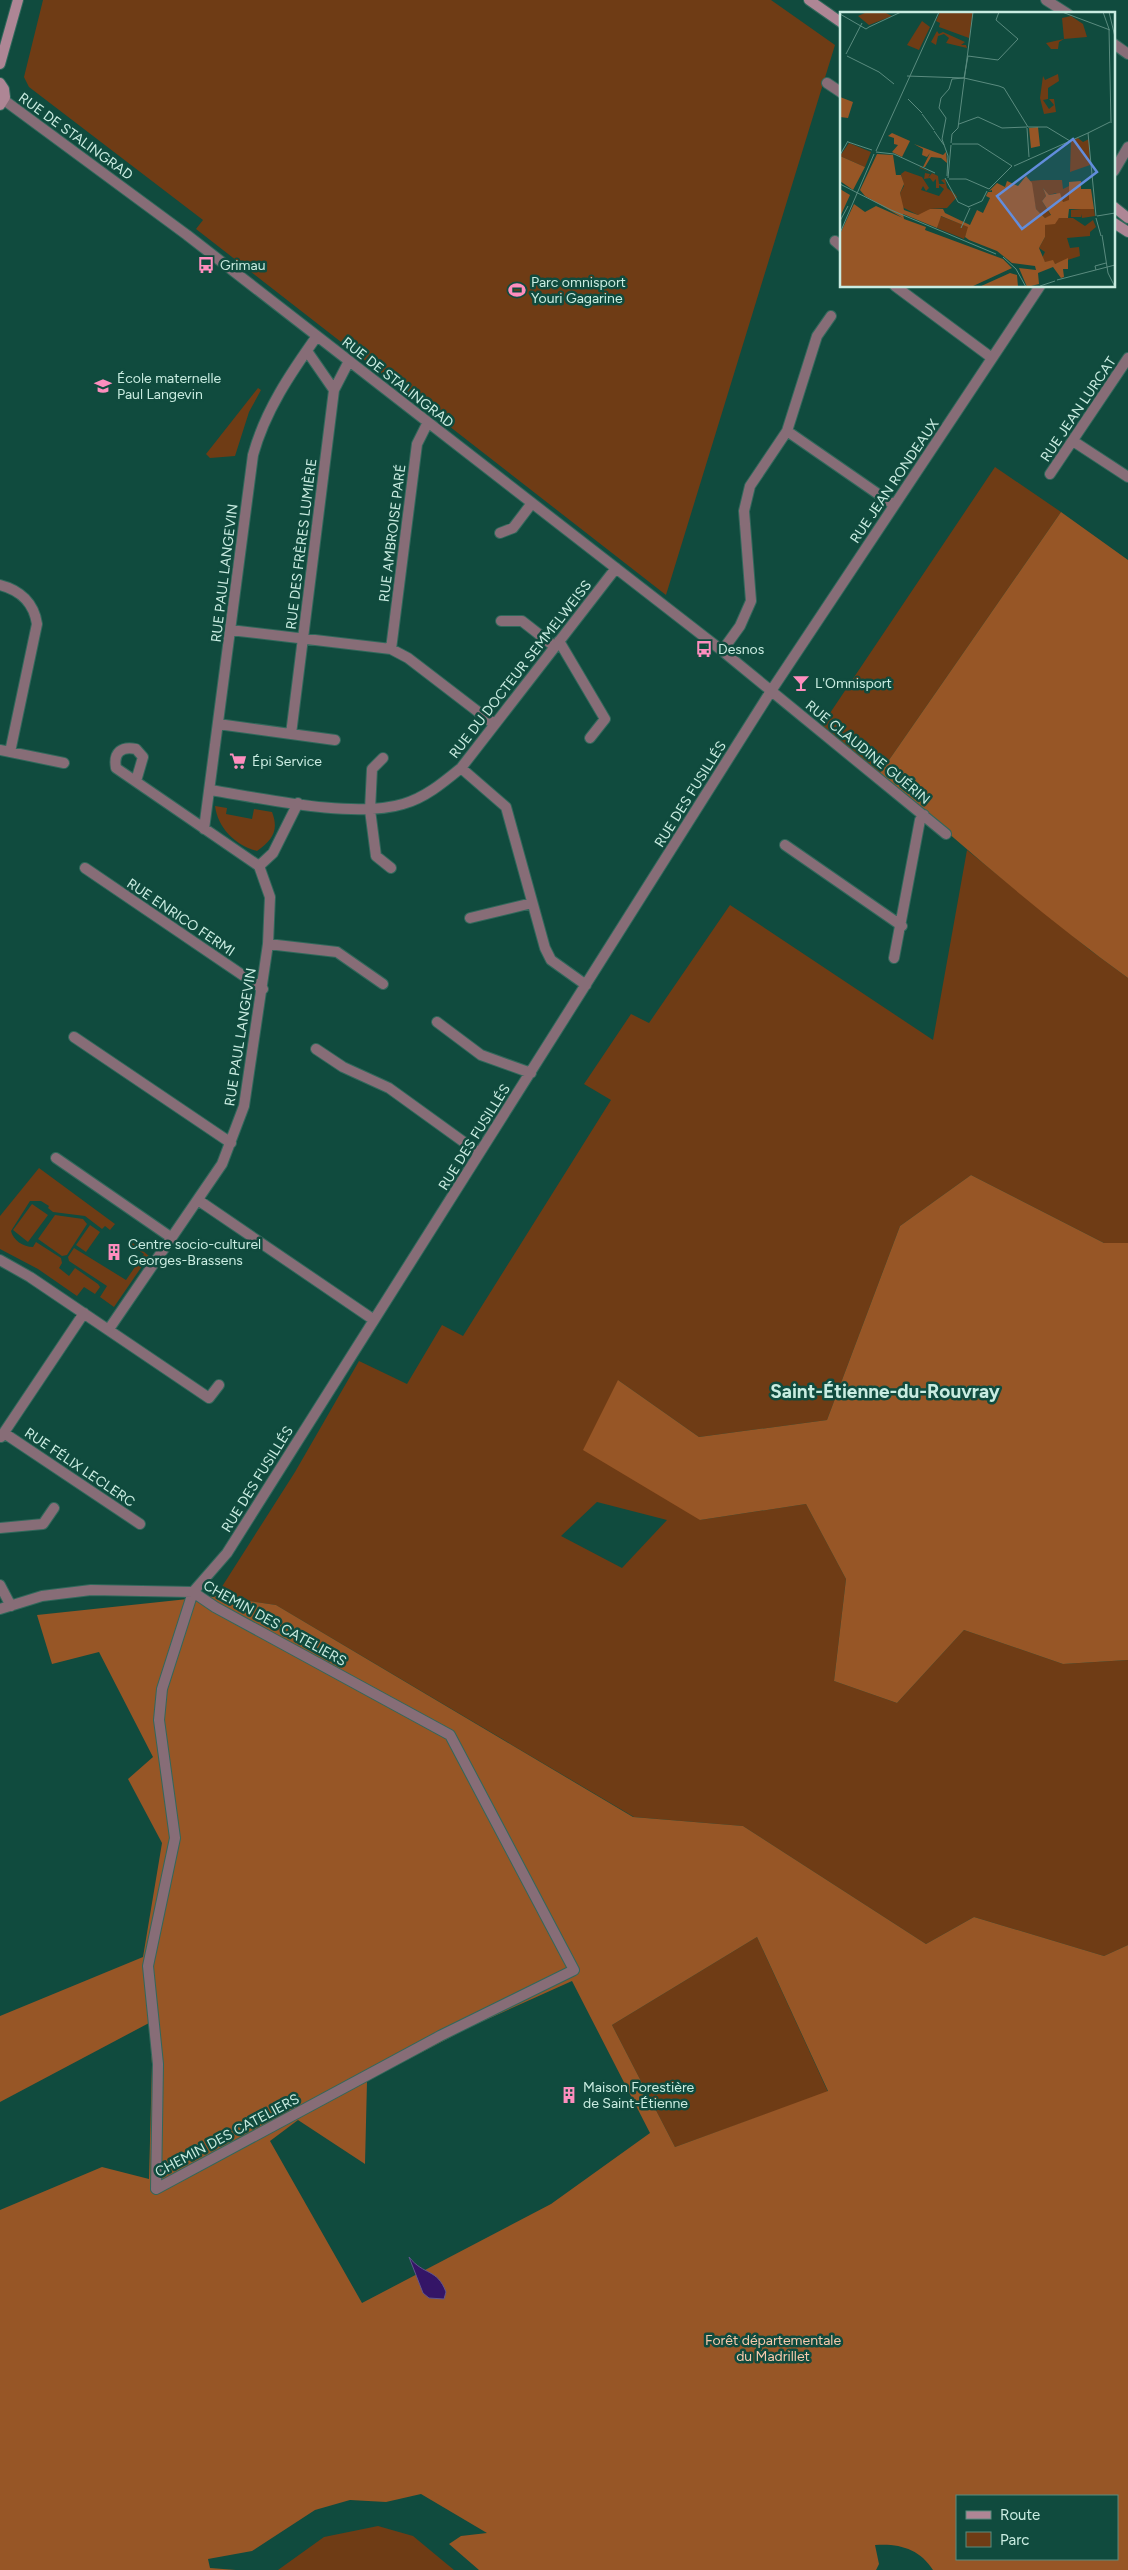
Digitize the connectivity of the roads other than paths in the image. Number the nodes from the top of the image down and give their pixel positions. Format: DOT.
graph roads {
  1 [pos="18,0"];
  2 [pos="809,0"];
  3 [pos="1046,0"];
  4 [pos="1065,12"];
  5 [pos="840,22"];
  6 [pos="1116,45"];
  7 [pos="1128,54"];
  8 [pos="0,64"];
  9 [pos="0,83"];
  10 [pos="828,83"];
  11 [pos="840,92"];
  12 [pos="2,103"];
  13 [pos="1128,148"];
  14 [pos="1116,168"];
  15 [pos="1116,209"];
  16 [pos="1128,218"];
  17 [pos="1116,224"];
  18 [pos="1128,232"];
  19 [pos="898,288"];
  20 [pos="1039,288"];
  21 [pos="831,316"];
  22 [pos="317,336"];
  23 [pos="307,351"];
  24 [pos="992,358"];
  25 [pos="1128,358"];
  26 [pos="349,361"];
  27 [pos="334,390"];
  28 [pos="428,422"];
  29 [pos="787,431"];
  30 [pos="1073,441"];
  31 [pos="1050,474"];
  32 [pos="1128,477"];
  33 [pos="532,504"];
  34 [pos="894,505"];
  35 [pos="500,533"];
  36 [pos="616,568"];
  37 [pos="0,586"];
  38 [pos="501,621"];
  39 [pos="230,630"];
  40 [pos="303,640"];
  41 [pos="556,644"];
  42 [pos="391,649"];
  43 [pos="722,651"];
  44 [pos="771,691"];
  45 [pos="218,724"];
  46 [pos="494,724"];
  47 [pos="291,734"];
  48 [pos="590,738"];
  49 [pos="335,740"];
  50 [pos="5,751"];
  51 [pos="383,758"];
  52 [pos="64,763"];
  53 [pos="461,768"];
  54 [pos="136,781"];
  55 [pos="210,790"];
  56 [pos="298,803"];
  57 [pos="370,810"];
  58 [pos="924,815"];
  59 [pos="204,829"];
  60 [pos="946,834"];
  61 [pos="785,845"];
  62 [pos="259,866"];
  63 [pos="84,868"];
  64 [pos="391,868"];
  65 [pos="532,903"];
  66 [pos="470,918"];
  67 [pos="902,926"];
  68 [pos="268,944"];
  69 [pos="894,958"];
  70 [pos="383,984"];
  71 [pos="586,985"];
  72 [pos="263,989"];
  73 [pos="437,1022"];
  74 [pos="74,1037"];
  75 [pos="316,1049"];
  76 [pos="530,1072"];
  77 [pos="231,1143"];
  78 [pos="479,1153"];
  79 [pos="56,1158"];
  80 [pos="198,1200"];
  81 [pos="172,1238"];
  82 [pos="0,1260"];
  83 [pos="84,1313"];
  84 [pos="374,1320"];
  85 [pos="109,1330"];
  86 [pos="218,1385"];
  87 [pos="2,1435"];
  88 [pos="54,1508"];
  89 [pos="140,1524"];
  90 [pos="0,1528"];
  91 [pos="0,1585"];
  92 [pos="193,1592"];
  93 [pos="11,1606"];
  94 [pos="0,1609"];
  1 -- 8 [label="street"];
  2 -- 5 [label="street"];
  3 -- 4 [label="street"];
  6 -- 7 [label="street"];
  9 -- 12 [label="street"];
  10 -- 11 [label="street"];
  12 -- 22 [label="street, RUE DE STALINGRAD"];
  13 -- 14 [label="street"];
  15 -- 16 [label="street"];
  17 -- 18 [label="street"];
  19 -- 24 [label="street"];
  20 -- 24 [label="street, RUE JEAN RONDEAUX"];
  21 -- 29 [label="street"];
  22 -- 23 [label="street, RUE PAUL LANGEVIN"];
  22 -- 26 [label="street, RUE DE STALINGRAD"];
  23 -- 27 [label="street"];
  23 -- 39 [label="street, RUE PAUL LANGEVIN"];
  24 -- 34 [label="street, RUE JEAN RONDEAUX"];
  25 -- 30 [label="street, RUE JEAN LURCAT"];
  26 -- 27 [label="street, RUE DES FRÈRES LUMIÈRE"];
  26 -- 28 [label="street, RUE DE STALINGRAD"];
  27 -- 40 [label="street, RUE DES FRÈRES LUMIÈRE"];
  28 -- 33 [label="street, RUE DE STALINGRAD"];
  28 -- 42 [label="street, RUE AMBROISE PARÉ"];
  29 -- 34 [label="street"];
  29 -- 43 [label="street"];
  30 -- 31 [label="street, RUE JEAN LURCAT"];
  30 -- 32 [label="street"];
  33 -- 35 [label="street"];
  33 -- 36 [label="street, RUE DE STALINGRAD"];
  34 -- 44 [label="street, RUE JEAN RONDEAUX"];
  36 -- 41 [label="street, RUE DU DOCTEUR SEMMELWEISS"];
  36 -- 43 [label="street, RUE DE STALINGRAD"];
  37 -- 50 [label="street"];
  38 -- 41 [label="street"];
  39 -- 40 [label="street"];
  39 -- 45 [label="street, RUE PAUL LANGEVIN"];
  40 -- 42 [label="street"];
  40 -- 47 [label="street, RUE DES FRÈRES LUMIÈRE"];
  41 -- 46 [label="street, RUE DU DOCTEUR SEMMELWEISS"];
  41 -- 48 [label="street"];
  42 -- 46 [label="street"];
  43 -- 44 [label="street, RUE DE STALINGRAD"];
  44 -- 58 [label="street, RUE CLAUDINE GUÉRIN"];
  44 -- 71 [label="street, RUE DES FUSILLÉS"];
  45 -- 47 [label="street"];
  45 -- 55 [label="street, RUE PAUL LANGEVIN"];
  46 -- 53 [label="street, RUE DU DOCTEUR SEMMELWEISS"];
  47 -- 49 [label="street"];
  50 -- 52 [label="street"];
  51 -- 57 [label="street"];
  53 -- 57 [label="street, RUE DU DOCTEUR SEMMELWEISS"];
  53 -- 65 [label="street"];
  54 -- 59 [label="street"];
  55 -- 56 [label="street, RUE DU DOCTEUR SEMMELWEISS"];
  55 -- 59 [label="street, RUE PAUL LANGEVIN"];
  56 -- 57 [label="street, RUE DU DOCTEUR SEMMELWEISS"];
  56 -- 62 [label="street"];
  57 -- 64 [label="street"];
  58 -- 60 [label="street, RUE CLAUDINE GUÉRIN"];
  58 -- 67 [label="street"];
  59 -- 62 [label="street"];
  61 -- 67 [label="street"];
  62 -- 68 [label="street, RUE PAUL LANGEVIN"];
  63 -- 72 [label="street, RUE ENRICO FERMI"];
  65 -- 66 [label="street"];
  65 -- 71 [label="street"];
  67 -- 69 [label="street"];
  68 -- 70 [label="street"];
  68 -- 72 [label="street, RUE PAUL LANGEVIN"];
  71 -- 76 [label="street, RUE DES FUSILLÉS"];
  72 -- 77 [label="street, RUE PAUL LANGEVIN"];
  73 -- 76 [label="street"];
  74 -- 77 [label="street"];
  75 -- 78 [label="street"];
  76 -- 78 [label="street, RUE DES FUSILLÉS"];
  77 -- 80 [label="street, RUE PAUL LANGEVIN"];
  78 -- 84 [label="street, RUE DES FUSILLÉS"];
  79 -- 81 [label="street"];
  80 -- 81 [label="street, RUE PAUL LANGEVIN"];
  80 -- 84 [label="street"];
  81 -- 85 [label="street, RUE PAUL LANGEVIN"];
  82 -- 83 [label="street"];
  83 -- 85 [label="street"];
  83 -- 87 [label="street"];
  84 -- 92 [label="street, RUE DES FUSILLÉS"];
  85 -- 86 [label="street"];
  87 -- 89 [label="street, RUE FÉLIX LECLERC"];
  88 -- 90 [label="street"];
  91 -- 93 [label="street"];
  92 -- 92 [label="street, CHEMIN DES CATELIERS"];
  92 -- 93 [label="street"];
  93 -- 94 [label="street"];
}
